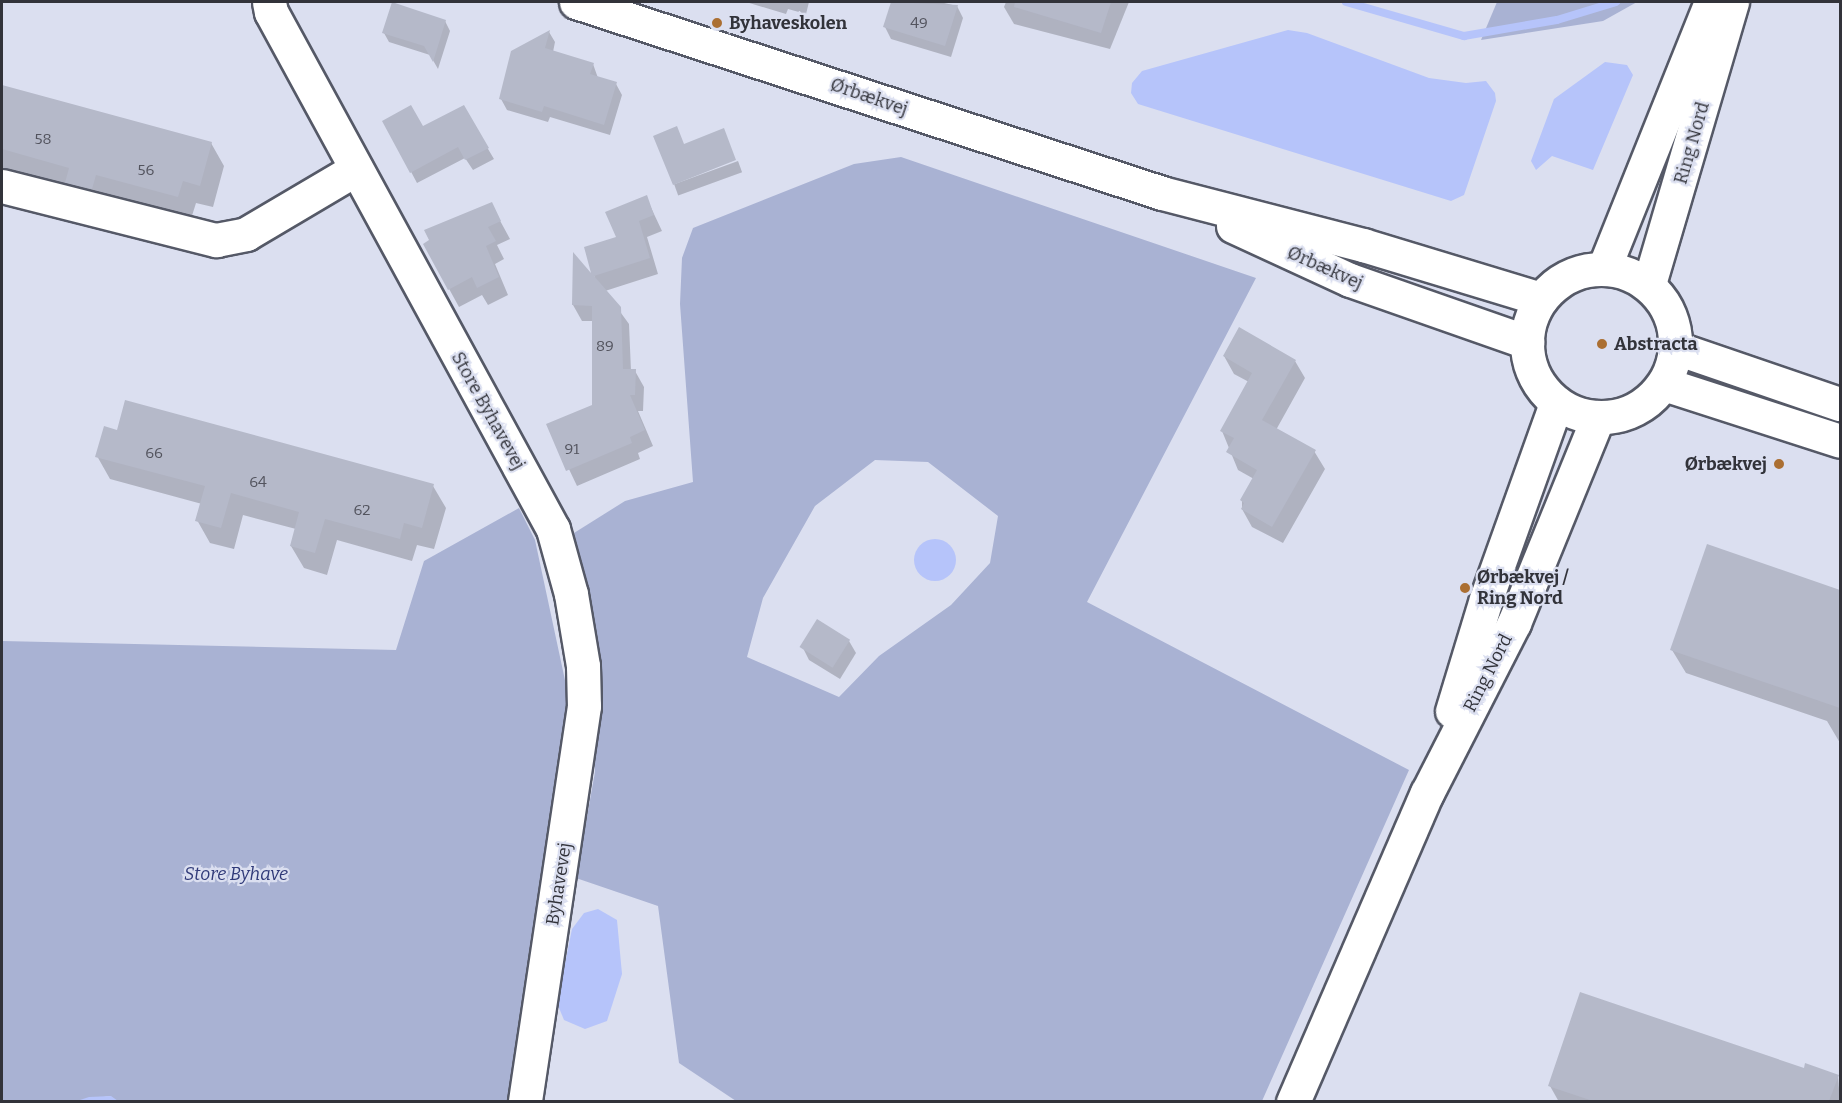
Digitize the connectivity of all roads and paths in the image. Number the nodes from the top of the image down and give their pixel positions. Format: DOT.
graph roads {
  1 [pos="268,2"];
  2 [pos="576,2"];
  3 [pos="1711,2"];
  4 [pos="1732,2"];
  5 [pos="356,169"];
  6 [pos="2,186"];
  7 [pos="1162,194"];
  8 [pos="1604,268"];
  9 [pos="1649,284"];
  10 [pos="1540,299"];
  11 [pos="1527,342"];
  12 [pos="1676,348"];
  13 [pos="1664,384"];
  14 [pos="1556,403"];
  15 [pos="1840,404"];
  16 [pos="1598,417"];
  17 [pos="1840,441"];
  18 [pos="583,666"];
  19 [pos="1426,793"];
  20 [pos="525,1101"];
  21 [pos="1293,1101"];
  1 -- 5 [label="street, Store Byhavevej"];
  2 -- 7 [label="street, Ørbækvej"];
  3 -- 8 [label="street, Ring Nord"];
  4 -- 9 [label="street, Ring Nord"];
  5 -- 6 [label="street"];
  5 -- 18 [label="street, Store Byhavevej"];
  7 -- 10 [label="street, Ørbækvej"];
  7 -- 11 [label="street, Ørbækvej"];
  8 -- 9 [label="street"];
  8 -- 10 [label="street"];
  9 -- 12 [label="street"];
  10 -- 11 [label="street"];
  11 -- 14 [label="street"];
  12 -- 13 [label="street"];
  12 -- 15 [label="street"];
  13 -- 16 [label="street"];
  13 -- 17 [label="street"];
  14 -- 16 [label="street"];
  14 -- 19 [label="street, Ring Nord"];
  16 -- 19 [label="street, Ring Nord"];
  18 -- 20 [label="street, Byhavevej"];
  19 -- 21 [label="street, Ring Nord"];
}
